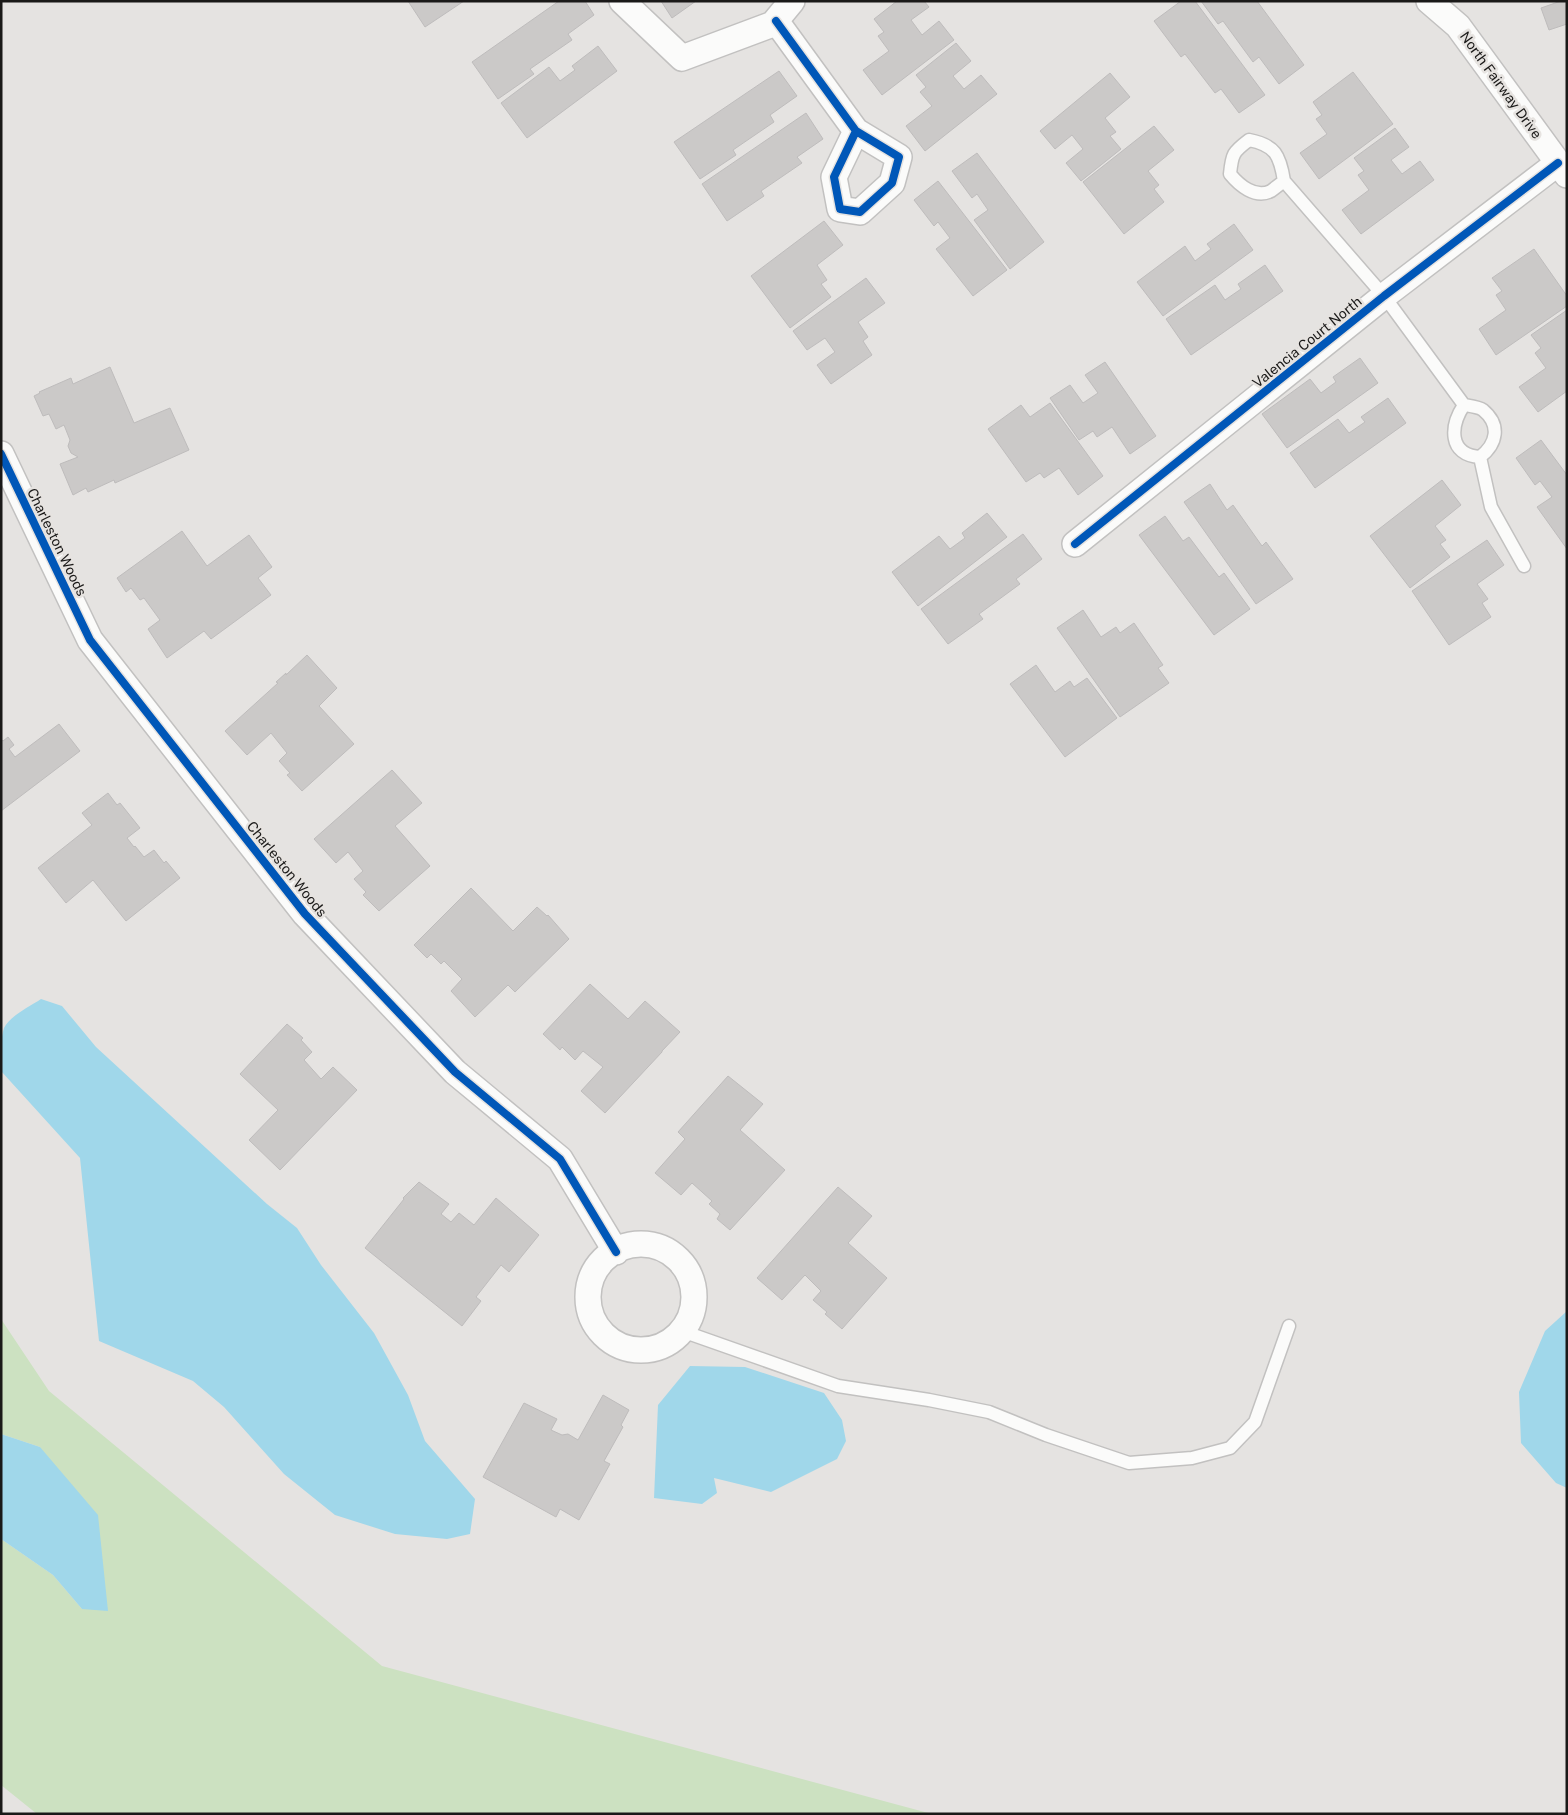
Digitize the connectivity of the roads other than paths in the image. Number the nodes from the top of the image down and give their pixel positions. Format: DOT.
graph roads {
  1 [pos="622,1"];
  2 [pos="792,1"];
  3 [pos="1429,1"];
  4 [pos="776,21"];
  5 [pos="856,131"];
  6 [pos="1562,169"];
  7 [pos="1284,181"];
  8 [pos="1384,296"];
  9 [pos="1464,405"];
  10 [pos="1,454"];
  11 [pos="1480,457"];
  12 [pos="1075,544"];
  13 [pos="1524,566"];
  14 [pos="616,1252"];
  15 [pos="1290,1326"];
  16 [pos="682,1331"];
  1 -- 4 [label="street"];
  2 -- 4 [label="street"];
  3 -- 6 [label="street, North Fairway Drive"];
  4 -- 5 [label="street"];
  6 -- 8 [label="street, Valencia Court North"];
  7 -- 7 [label="lane, Valencia Court North"];
  7 -- 8 [label="lane, Valencia Court North"];
  8 -- 9 [label="lane, Valencia Court North"];
  8 -- 12 [label="street, Valencia Court North"];
  9 -- 11 [label="lane"];
  9 -- 11 [label="lane"];
  10 -- 14 [label="street, Charleston Woods"];
  11 -- 13 [label="lane"];
  14 -- 16 [label="street"];
  14 -- 16 [label="street"];
  15 -- 16 [label="lane"];
}
